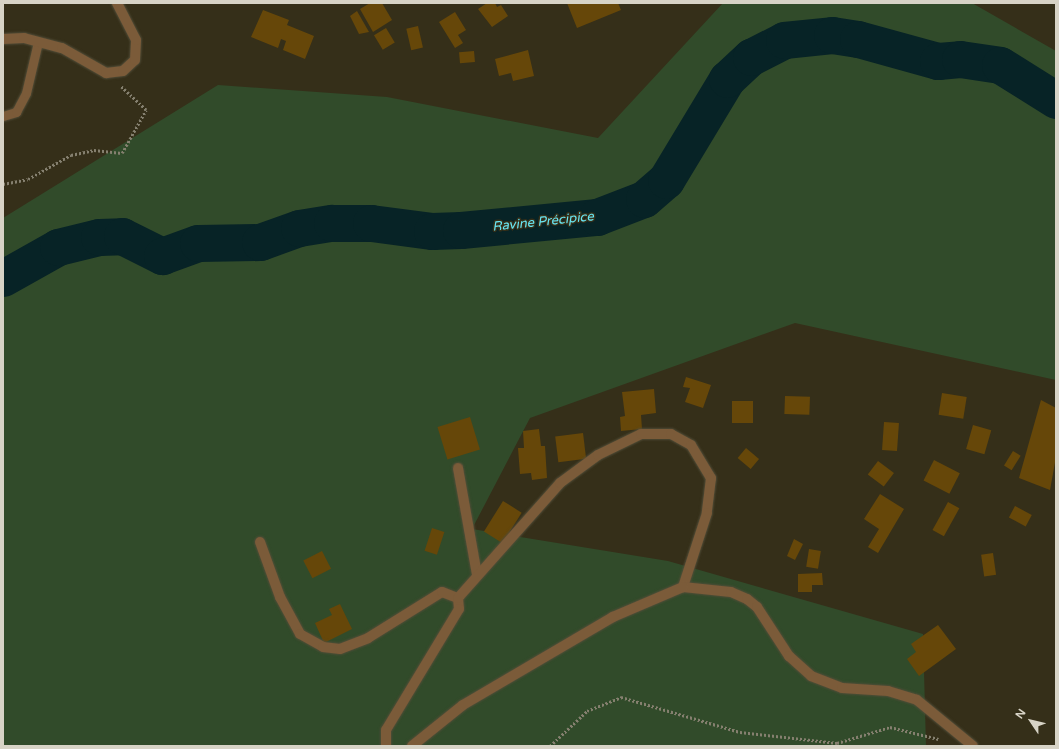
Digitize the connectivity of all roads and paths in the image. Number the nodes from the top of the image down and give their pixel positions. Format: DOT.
graph roads {
  1 [pos="117,3"];
  2 [pos="3,39"];
  3 [pos="38,42"];
  4 [pos="106,73"];
  5 [pos="3,116"];
  6 [pos="3,184"];
  7 [pos="458,468"];
  8 [pos="260,542"];
  9 [pos="477,575"];
  10 [pos="682,587"];
  11 [pos="458,598"];
  12 [pos="944,740"];
  13 [pos="386,746"];
  14 [pos="412,746"];
  15 [pos="550,746"];
  16 [pos="973,746"];
  1 -- 4 [label="street"];
  2 -- 3 [label="street"];
  3 -- 4 [label="street"];
  3 -- 5 [label="lane"];
  4 -- 6 [label="path"];
  7 -- 9 [label="street"];
  8 -- 11 [label="street"];
  9 -- 10 [label="street"];
  9 -- 11 [label="street"];
  10 -- 14 [label="street"];
  10 -- 16 [label="street"];
  11 -- 13 [label="street"];
  12 -- 15 [label="path"];
}
